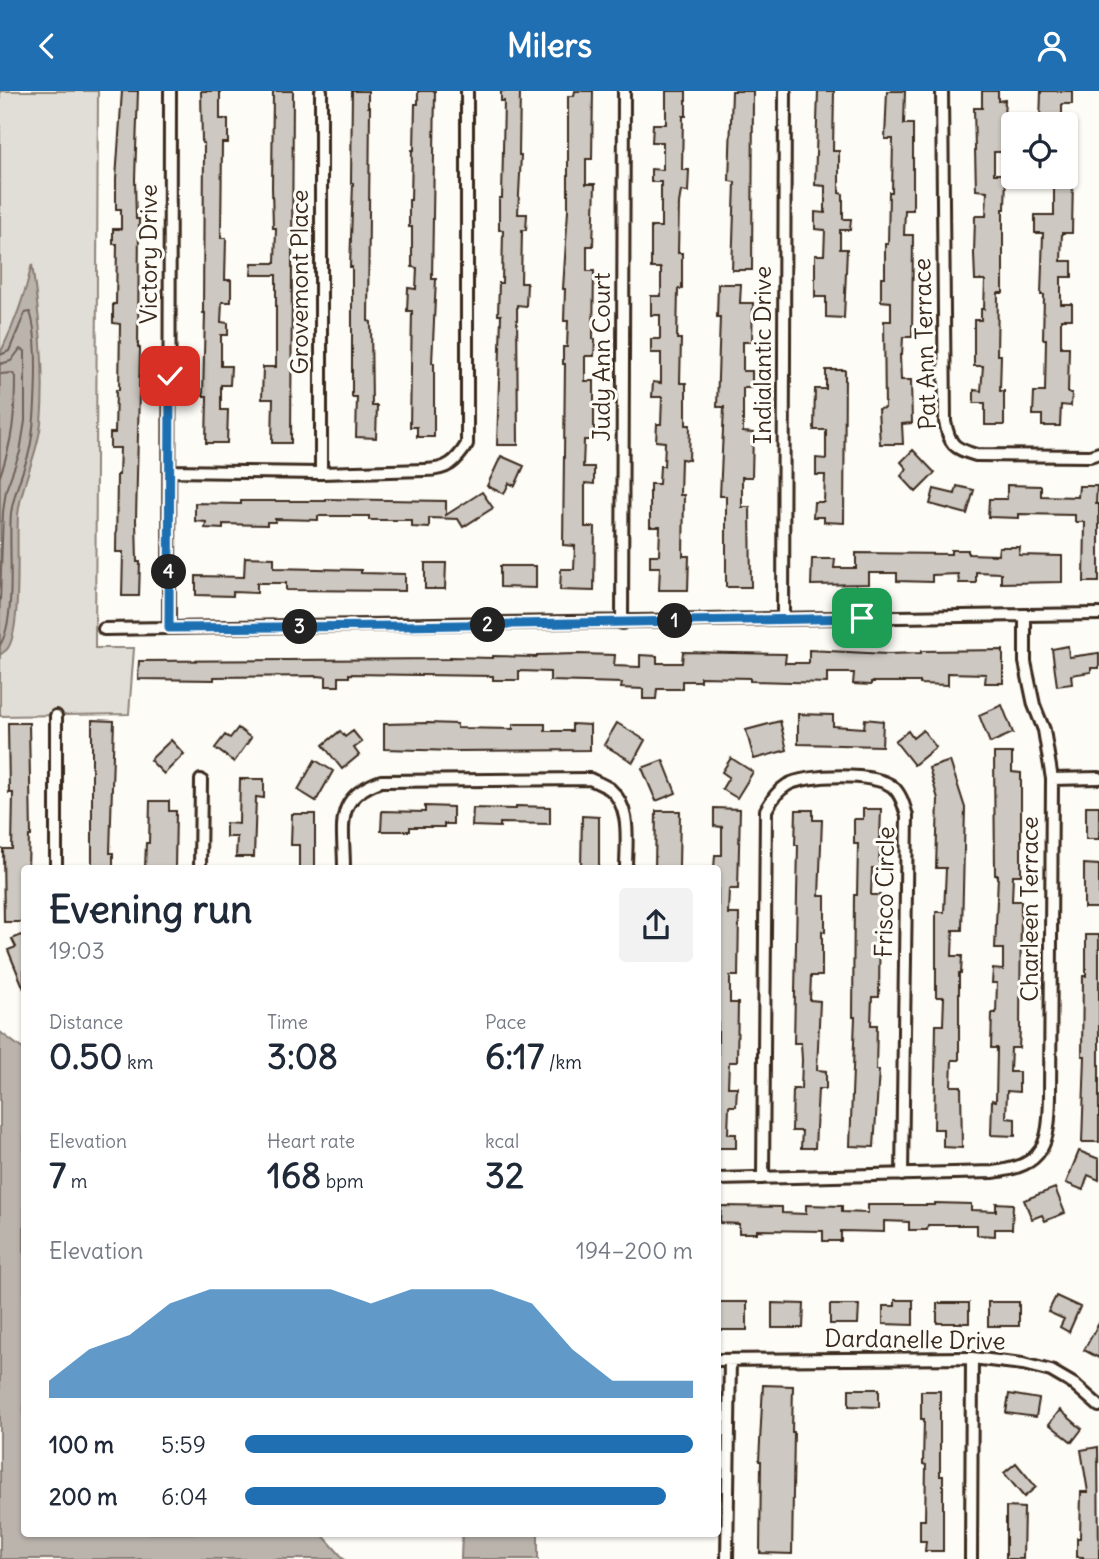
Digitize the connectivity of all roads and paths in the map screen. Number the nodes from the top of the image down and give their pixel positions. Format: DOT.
graph roads {
  1 [pos="170,91"];
  2 [pos="321,91"];
  3 [pos="467,91"];
  4 [pos="624,91"];
  5 [pos="785,91"];
  6 [pos="942,91"];
  7 [pos="1099,453"];
  8 [pos="169,471"];
  9 [pos="321,473"];
  10 [pos="1099,614"];
  11 [pos="1025,615"];
  12 [pos="783,618"];
  13 [pos="622,622"];
  14 [pos="169,628"];
  15 [pos="104,629"];
  16 [pos="56,716"];
  17 [pos="1099,778"];
  18 [pos="1052,779"];
  19 [pos="201,780"];
  20 [pos="56,865"];
  21 [pos="200,865"];
  22 [pos="344,865"];
  23 [pos="626,865"];
  24 [pos="902,1175"];
  25 [pos="763,1178"];
  26 [pos="721,1179"];
  27 [pos="972,1358"];
  28 [pos="721,1360"];
  29 [pos="730,1360"];
  30 [pos="1099,1406"];
  31 [pos="727,1559"];
  32 [pos="971,1559"];
  1 -- 8 [label="street, Victory Drive"];
  2 -- 9 [label="street, Grovemont Place"];
  3 -- 9 [label="street"];
  4 -- 13 [label="street, Judy Ann Court"];
  5 -- 12 [label="street, Indialantic Drive"];
  6 -- 7 [label="street, Pat Ann Terrace"];
  8 -- 9 [label="street"];
  8 -- 14 [label="street, Victory Drive"];
  10 -- 11 [label="street"];
  11 -- 12 [label="street"];
  11 -- 18 [label="street, Charleen Terrace"];
  12 -- 13 [label="street"];
  13 -- 14 [label="street"];
  14 -- 15 [label="street"];
  16 -- 20 [label="street"];
  17 -- 18 [label="street"];
  18 -- 24 [label="street, Charleen Terrace"];
  19 -- 21 [label="street"];
  22 -- 23 [label="street"];
  24 -- 25 [label="street, Charleen Terrace"];
  24 -- 25 [label="street, Frisco Circle"];
  25 -- 26 [label="street, Charleen Terrace"];
  27 -- 29 [label="street, Dardanelle Drive"];
  27 -- 30 [label="street, Dardanelle Drive"];
  27 -- 32 [label="street"];
  28 -- 29 [label="street, Dardanelle Drive"];
  29 -- 31 [label="street"];
}
